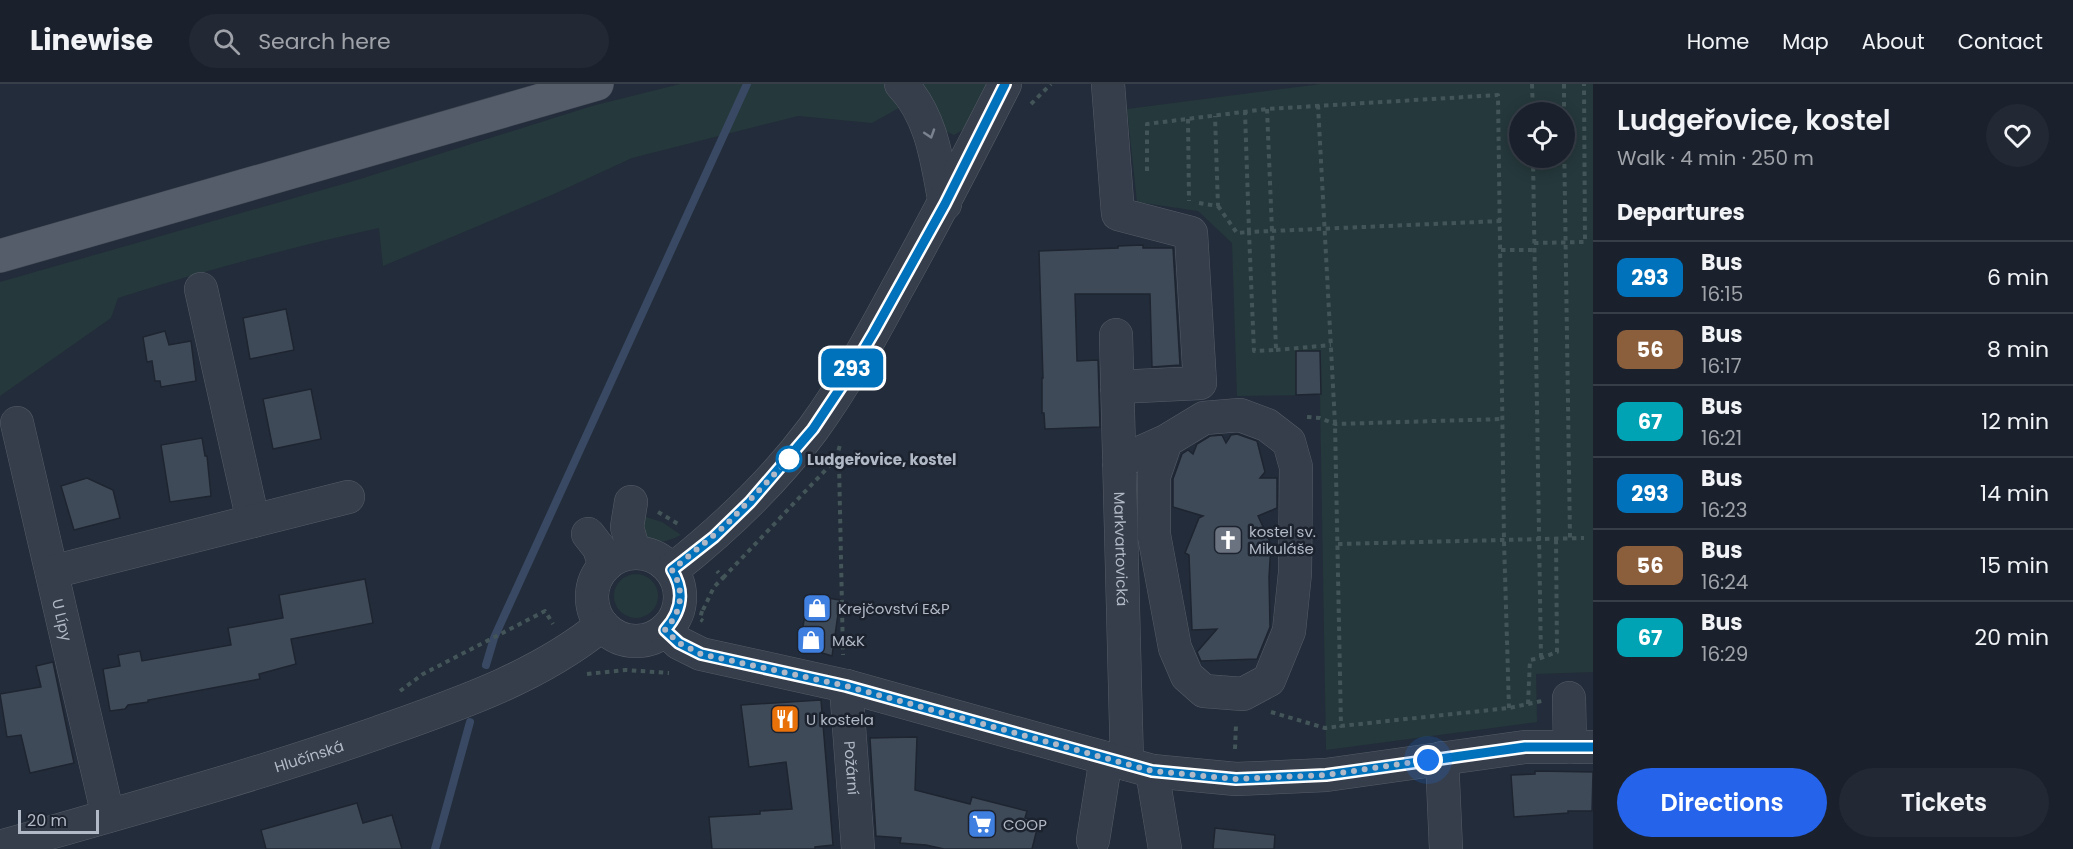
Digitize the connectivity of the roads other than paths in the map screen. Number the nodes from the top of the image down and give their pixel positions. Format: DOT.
graph roads {
  1 [pos="597,84"];
  2 [pos="901,84"];
  3 [pos="1005,84"];
  4 [pos="1030,84"];
  5 [pos="1108,84"];
  6 [pos="945,204"];
  7 [pos="0,256"];
  8 [pos="201,289"];
  9 [pos="1116,335"];
  10 [pos="1117,387"];
  11 [pos="17,423"];
  12 [pos="1166,441"];
  13 [pos="1119,462"];
  14 [pos="348,497"];
  15 [pos="631,502"];
  16 [pos="253,521"];
  17 [pos="588,534"];
  18 [pos="634,552"];
  19 [pos="605,566"];
  20 [pos="672,570"];
  21 [pos="52,572"];
  22 [pos="602,625"];
  23 [pos="665,630"];
  24 [pos="846,686"];
  25 [pos="1569,698"];
  26 [pos="1581,747"];
  27 [pos="1442,758"];
  28 [pos="1128,764"];
  29 [pos="108,816"];
  30 [pos="1093,840"];
  31 [pos="0,847"];
  32 [pos="858,849"];
  33 [pos="1165,849"];
  34 [pos="1446,849"];
  1 -- 7 [label="main road"];
  2 -- 6 [label="street, one-way"];
  3 -- 6 [label="street"];
  4 -- 6 [label="street"];
  5 -- 10 [label="street"];
  6 -- 20 [label="street"];
  8 -- 16 [label="street"];
  9 -- 10 [label="street, Markvartovická"];
  10 -- 13 [label="street, Markvartovická"];
  11 -- 21 [label="street, U Lípy"];
  12 -- 12 [label="street"];
  12 -- 13 [label="street"];
  13 -- 28 [label="street, Markvartovická"];
  14 -- 16 [label="street"];
  15 -- 18 [label="street"];
  16 -- 21 [label="street"];
  17 -- 19 [label="street"];
  18 -- 19 [label="street"];
  18 -- 20 [label="street"];
  19 -- 22 [label="street"];
  20 -- 23 [label="street"];
  21 -- 29 [label="street, U Lípy"];
  22 -- 23 [label="street"];
  22 -- 29 [label="street, Hlučínská"];
  23 -- 24 [label="street"];
  24 -- 28 [label="street"];
  24 -- 32 [label="street, Požární"];
  25 -- 26 [label="street"];
  26 -- 27 [label="street"];
  27 -- 28 [label="street"];
  27 -- 34 [label="street"];
  28 -- 30 [label="street"];
  28 -- 33 [label="street"];
  29 -- 31 [label="street, Hlučínská"];
}
